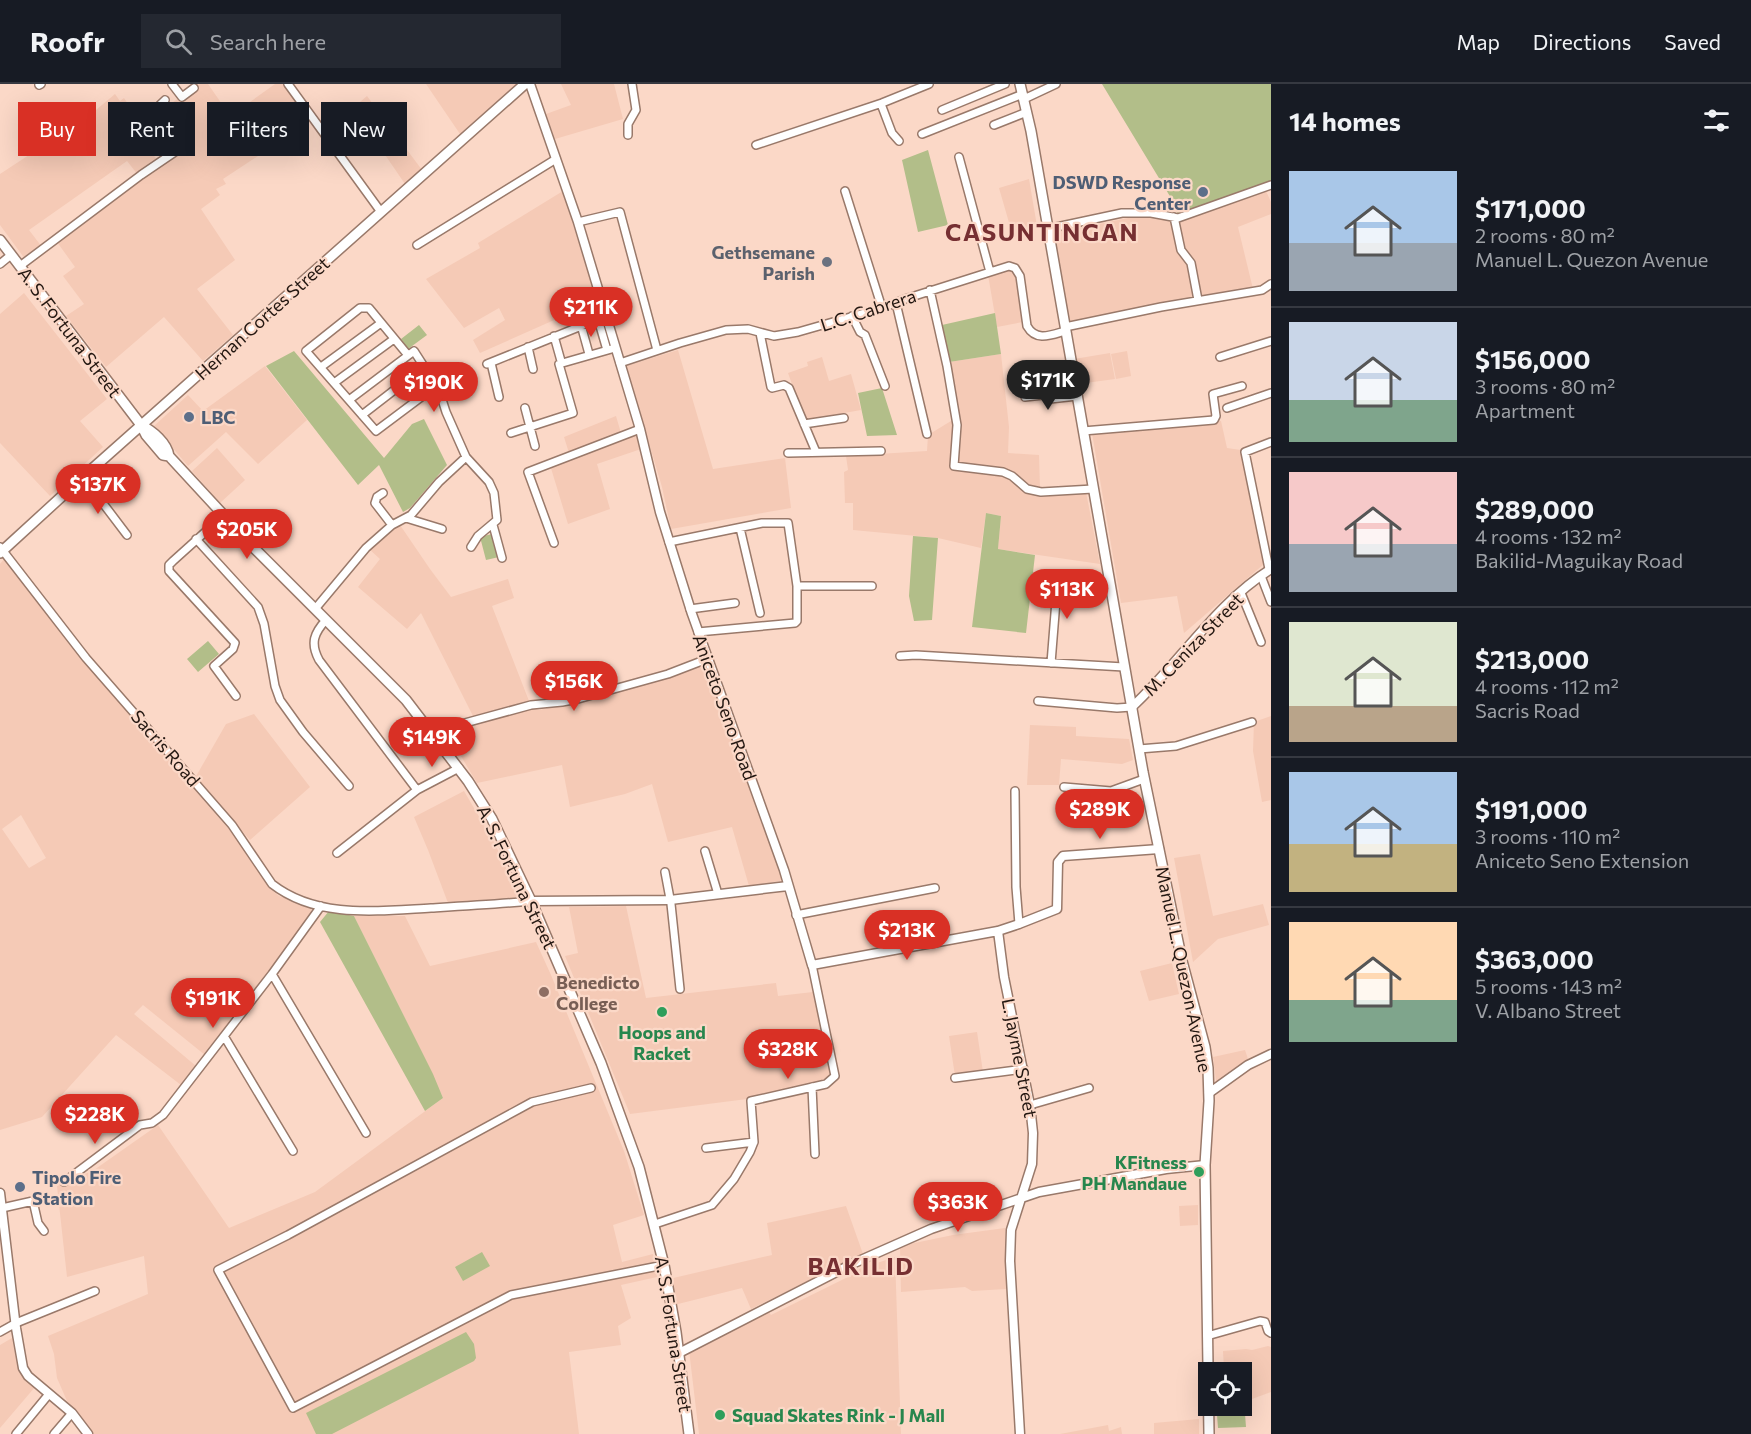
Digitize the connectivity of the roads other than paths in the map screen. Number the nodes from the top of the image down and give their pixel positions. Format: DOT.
graph roads {
  1 [pos="172,84"];
  2 [pos="288,84"];
  3 [pos="527,84"];
  4 [pos="632,84"];
  5 [pos="929,84"];
  6 [pos="1005,84"];
  7 [pos="1020,84"];
  8 [pos="1056,84"];
  9 [pos="194,88"];
  10 [pos="1024,97"];
  11 [pos="881,104"];
  12 [pos="942,110"];
  13 [pos="1027,112"];
  14 [pos="994,125"];
  15 [pos="922,134"];
  16 [pos="628,135"];
  17 [pos="899,141"];
  18 [pos="756,145"];
  19 [pos="169,156"];
  20 [pos="959,157"];
  21 [pos="556,159"];
  22 [pos="1271,185"];
  23 [pos="845,191"];
  24 [pos="381,213"];
  25 [pos="1174,217"];
  26 [pos="579,222"];
  27 [pos="1047,229"];
  28 [pos="0,240"];
  29 [pos="417,245"];
  30 [pos="11,255"];
  31 [pos="0,264"];
  32 [pos="20,266"];
  33 [pos="990,272"];
  34 [pos="1271,284"];
  35 [pos="930,290"];
  36 [pos="1198,300"];
  37 [pos="896,303"];
  38 [pos="882,308"];
  39 [pos="852,316"];
  40 [pos="602,318"];
  41 [pos="381,322"];
  42 [pos="581,325"];
  43 [pos="1065,329"];
  44 [pos="760,333"];
  45 [pos="554,336"];
  46 [pos="394,339"];
  47 [pos="1271,341"];
  48 [pos="528,347"];
  49 [pos="611,349"];
  50 [pos="657,350"];
  51 [pos="407,354"];
  52 [pos="589,354"];
  53 [pos="1220,357"];
  54 [pos="561,361"];
  55 [pos="620,363"];
  56 [pos="424,367"];
  57 [pos="321,368"];
  58 [pos="533,369"];
  59 [pos="405,382"];
  60 [pos="334,383"];
  61 [pos="885,386"];
  62 [pos="1242,386"];
  63 [pos="1271,393"];
  64 [pos="1077,396"];
  65 [pos="500,397"];
  66 [pos="1025,397"];
  67 [pos="349,400"];
  68 [pos="525,408"];
  69 [pos="1227,408"];
  70 [pos="362,415"];
  71 [pos="844,417"];
  72 [pos="804,424"];
  73 [pos="141,425"];
  74 [pos="530,426"];
  75 [pos="640,429"];
  76 [pos="1083,431"];
  77 [pos="511,433"];
  78 [pos="927,434"];
  79 [pos="1271,442"];
  80 [pos="536,446"];
  81 [pos="816,452"];
  82 [pos="881,452"];
  83 [pos="788,453"];
  84 [pos="466,457"];
  85 [pos="83,477"];
  86 [pos="1093,489"];
  87 [pos="383,493"];
  88 [pos="223,516"];
  89 [pos="406,518"];
  90 [pos="392,525"];
  91 [pos="494,525"];
  92 [pos="740,528"];
  93 [pos="442,529"];
  94 [pos="127,535"];
  95 [pos="196,539"];
  96 [pos="669,542"];
  97 [pos="554,543"];
  98 [pos="471,547"];
  99 [pos="1,550"];
  100 [pos="502,558"];
  101 [pos="1270,569"];
  102 [pos="1058,576"];
  103 [pos="1261,576"];
  104 [pos="797,586"];
  105 [pos="872,586"];
  106 [pos="1241,593"];
  107 [pos="1271,602"];
  108 [pos="735,603"];
  109 [pos="315,609"];
  110 [pos="690,609"];
  111 [pos="760,613"];
  112 [pos="326,620"];
  113 [pos="698,632"];
  114 [pos="1261,642"];
  115 [pos="900,656"];
  116 [pos="707,659"];
  117 [pos="1051,663"];
  118 [pos="1124,667"];
  119 [pos="236,696"];
  120 [pos="1038,701"];
  121 [pos="1132,707"];
  122 [pos="1252,722"];
  123 [pos="432,732"];
  124 [pos="1139,749"];
  125 [pos="459,768"];
  126 [pos="1144,778"];
  127 [pos="350,786"];
  128 [pos="1064,787"];
  129 [pos="417,790"];
  130 [pos="1015,791"];
  131 [pos="1159,849"];
  132 [pos="705,851"];
  133 [pos="337,853"];
  134 [pos="665,872"];
  135 [pos="788,886"];
  136 [pos="935,888"];
  137 [pos="718,894"];
  138 [pos="670,900"];
  139 [pos="531,901"];
  140 [pos="321,906"];
  141 [pos="796,915"];
  142 [pos="1019,924"];
  143 [pos="998,931"];
  144 [pos="812,965"];
  145 [pos="272,974"];
  146 [pos="680,988"];
  147 [pos="224,1036"];
  148 [pos="1271,1054"];
  149 [pos="1024,1069"];
  150 [pos="955,1078"];
  151 [pos="813,1087"];
  152 [pos="591,1088"];
  153 [pos="1089,1088"];
  154 [pos="1209,1093"];
  155 [pos="1030,1105"];
  156 [pos="366,1133"];
  157 [pos="754,1142"];
  158 [pos="706,1148"];
  159 [pos="293,1151"];
  160 [pos="815,1154"];
  161 [pos="1205,1165"];
  162 [pos="64,1182"];
  163 [pos="0,1192"];
  164 [pos="1022,1196"];
  165 [pos="2,1208"];
  166 [pos="655,1224"];
  167 [pos="44,1231"];
  168 [pos="664,1265"];
  169 [pos="94,1291"];
  170 [pos="16,1323"];
  171 [pos="0,1332"];
  172 [pos="1271,1333"];
  173 [pos="1207,1336"];
  174 [pos="679,1353"];
  175 [pos="50,1394"];
  176 [pos="72,1413"];
  177 [pos="16,1434"];
  178 [pos="54,1434"];
  179 [pos="88,1434"];
  180 [pos="689,1434"];
  181 [pos="1020,1434"];
  182 [pos="1209,1434"];
  1 -- 9 [label="street"];
  2 -- 24 [label="street"];
  3 -- 21 [label="street, Aniceto Seno Road"];
  3 -- 24 [label="main road, Hernan Cortes Street"];
  4 -- 16 [label="street"];
  5 -- 11 [label="street"];
  6 -- 12 [label="street"];
  7 -- 10 [label="main road, Manuel L. Quezon Avenue"];
  8 -- 10 [label="street"];
  10 -- 13 [label="main road, Manuel L. Quezon Avenue"];
  10 -- 15 [label="street"];
  11 -- 17 [label="street"];
  11 -- 18 [label="street"];
  13 -- 14 [label="street"];
  13 -- 27 [label="main road, Manuel L. Quezon Avenue"];
  19 -- 32 [label="street"];
  20 -- 33 [label="street"];
  21 -- 26 [label="street, Aniceto Seno Road"];
  21 -- 29 [label="street"];
  22 -- 25 [label="street"];
  23 -- 38 [label="street"];
  24 -- 73 [label="main road, Hernan Cortes Street"];
  25 -- 27 [label="street"];
  25 -- 36 [label="street"];
  26 -- 40 [label="street, Aniceto Seno Road"];
  26 -- 50 [label="street"];
  27 -- 43 [label="main road, Manuel L. Quezon Avenue"];
  28 -- 30 [label="main road, A. S. Fortuna Street"];
  30 -- 31 [label="street"];
  30 -- 32 [label="main road, A. S. Fortuna Street"];
  32 -- 73 [label="main road, A. S. Fortuna Street"];
  33 -- 35 [label="street, L.C. Cabrera"];
  33 -- 43 [label="street, L.C. Cabrera"];
  34 -- 36 [label="street"];
  35 -- 37 [label="street, L.C. Cabrera"];
  35 -- 86 [label="street"];
  36 -- 43 [label="street"];
  37 -- 38 [label="street, L.C. Cabrera"];
  37 -- 78 [label="street"];
  38 -- 39 [label="street, L.C. Cabrera"];
  39 -- 44 [label="street, L.C. Cabrera"];
  39 -- 61 [label="street"];
  40 -- 42 [label="street"];
  40 -- 49 [label="street, Aniceto Seno Road"];
  41 -- 46 [label="street"];
  41 -- 57 [label="street"];
  41 -- 57 [label="street"];
  42 -- 45 [label="street"];
  42 -- 52 [label="street"];
  43 -- 64 [label="main road, Manuel L. Quezon Avenue"];
  44 -- 50 [label="street, L.C. Cabrera"];
  44 -- 72 [label="street"];
  45 -- 48 [label="street"];
  45 -- 54 [label="street"];
  46 -- 51 [label="street"];
  46 -- 60 [label="street"];
  47 -- 53 [label="street"];
  48 -- 58 [label="street"];
  48 -- 65 [label="street"];
  49 -- 55 [label="street, Aniceto Seno Road"];
  49 -- 74 [label="street"];
  50 -- 55 [label="street, L.C. Cabrera"];
  51 -- 56 [label="street"];
  51 -- 67 [label="street"];
  55 -- 75 [label="street, Aniceto Seno Road"];
  56 -- 59 [label="street"];
  56 -- 84 [label="street"];
  57 -- 60 [label="street"];
  59 -- 70 [label="street"];
  59 -- 70 [label="street"];
  60 -- 67 [label="street"];
  62 -- 76 [label="street"];
  63 -- 69 [label="street"];
  64 -- 66 [label="street"];
  64 -- 76 [label="main road, Manuel L. Quezon Avenue"];
  67 -- 70 [label="street"];
  68 -- 74 [label="street"];
  71 -- 72 [label="street"];
  72 -- 81 [label="street"];
  73 -- 85 [label="main road, Hernan Cortes Street"];
  73 -- 88 [label="main road, A. S. Fortuna Street"];
  74 -- 77 [label="street"];
  74 -- 80 [label="street"];
  75 -- 96 [label="street, Aniceto Seno Road"];
  75 -- 97 [label="street"];
  76 -- 86 [label="main road, Manuel L. Quezon Avenue"];
  79 -- 101 [label="street"];
  81 -- 82 [label="street"];
  81 -- 83 [label="street"];
  84 -- 89 [label="street"];
  84 -- 91 [label="street"];
  85 -- 94 [label="street"];
  85 -- 99 [label="main road, Hernan Cortes Street"];
  86 -- 118 [label="main road, Manuel L. Quezon Avenue"];
  87 -- 90 [label="street"];
  88 -- 95 [label="street"];
  88 -- 109 [label="main road, A. S. Fortuna Street"];
  89 -- 90 [label="street"];
  89 -- 93 [label="street"];
  90 -- 109 [label="street"];
  91 -- 98 [label="street"];
  91 -- 100 [label="street"];
  92 -- 96 [label="street"];
  92 -- 104 [label="street"];
  92 -- 111 [label="street"];
  95 -- 119 [label="street"];
  95 -- 127 [label="street"];
  96 -- 110 [label="street, Aniceto Seno Road"];
  99 -- 140 [label="street, Sacris Road"];
  101 -- 103 [label="street, M. Ceniza Street"];
  102 -- 117 [label="street"];
  103 -- 106 [label="street, M. Ceniza Street"];
  103 -- 107 [label="street"];
  104 -- 105 [label="street"];
  104 -- 113 [label="street"];
  106 -- 114 [label="street"];
  106 -- 121 [label="street, M. Ceniza Street"];
  108 -- 110 [label="street"];
  109 -- 112 [label="main road, A. S. Fortuna Street"];
  110 -- 113 [label="street, Aniceto Seno Road"];
  112 -- 123 [label="main road, A. S. Fortuna Street"];
  112 -- 129 [label="street"];
  113 -- 116 [label="street, Aniceto Seno Road"];
  115 -- 117 [label="street"];
  116 -- 123 [label="street"];
  116 -- 135 [label="street, Aniceto Seno Road"];
  117 -- 118 [label="street"];
  118 -- 121 [label="main road, Manuel L. Quezon Avenue"];
  120 -- 121 [label="street, M. Ceniza Street"];
  121 -- 124 [label="main road, Manuel L. Quezon Avenue"];
  122 -- 124 [label="street"];
  123 -- 125 [label="main road, A. S. Fortuna Street"];
  124 -- 126 [label="main road, Manuel L. Quezon Avenue"];
  125 -- 129 [label="street"];
  125 -- 139 [label="main road, A. S. Fortuna Street"];
  126 -- 128 [label="street"];
  126 -- 131 [label="main road, Manuel L. Quezon Avenue"];
  129 -- 133 [label="street"];
  130 -- 142 [label="street"];
  131 -- 142 [label="street"];
  131 -- 154 [label="main road, Manuel L. Quezon Avenue"];
  132 -- 137 [label="street"];
  134 -- 138 [label="street"];
  135 -- 137 [label="street"];
  135 -- 141 [label="street, Aniceto Seno Road"];
  136 -- 141 [label="street"];
  137 -- 138 [label="street"];
  138 -- 139 [label="street"];
  138 -- 146 [label="street"];
  139 -- 140 [label="street, Sacris Road"];
  139 -- 166 [label="main road, A. S. Fortuna Street"];
  140 -- 145 [label="street"];
  141 -- 144 [label="street, Aniceto Seno Road"];
  142 -- 143 [label="street"];
  143 -- 144 [label="street"];
  143 -- 149 [label="street, L. Jayme Street"];
  144 -- 151 [label="street, Aniceto Seno Road"];
  145 -- 147 [label="street"];
  145 -- 156 [label="street"];
  147 -- 159 [label="street"];
  147 -- 162 [label="street"];
  148 -- 154 [label="street"];
  149 -- 150 [label="street"];
  149 -- 155 [label="street, L. Jayme Street"];
  151 -- 157 [label="street, Aniceto Seno Road"];
  151 -- 160 [label="street"];
  152 -- 168 [label="street"];
  153 -- 155 [label="street"];
  154 -- 161 [label="main road, Manuel L. Quezon Avenue"];
  155 -- 164 [label="street, L. Jayme Street"];
  157 -- 158 [label="street"];
  157 -- 166 [label="street"];
  161 -- 164 [label="street"];
  161 -- 173 [label="main road, Manuel L. Quezon Avenue"];
  163 -- 165 [label="street"];
  164 -- 174 [label="street"];
  164 -- 181 [label="street, L. Jayme Street"];
  165 -- 167 [label="street"];
  165 -- 170 [label="street"];
  166 -- 168 [label="main road, A. S. Fortuna Street"];
  168 -- 174 [label="main road, A. S. Fortuna Street"];
  169 -- 170 [label="street"];
  170 -- 171 [label="street"];
  170 -- 175 [label="street"];
  172 -- 173 [label="street"];
  173 -- 182 [label="main road, Manuel L. Quezon Avenue"];
  174 -- 180 [label="main road, A. S. Fortuna Street"];
  175 -- 176 [label="street"];
  175 -- 177 [label="street"];
  176 -- 178 [label="street"];
  176 -- 179 [label="street"];
}
